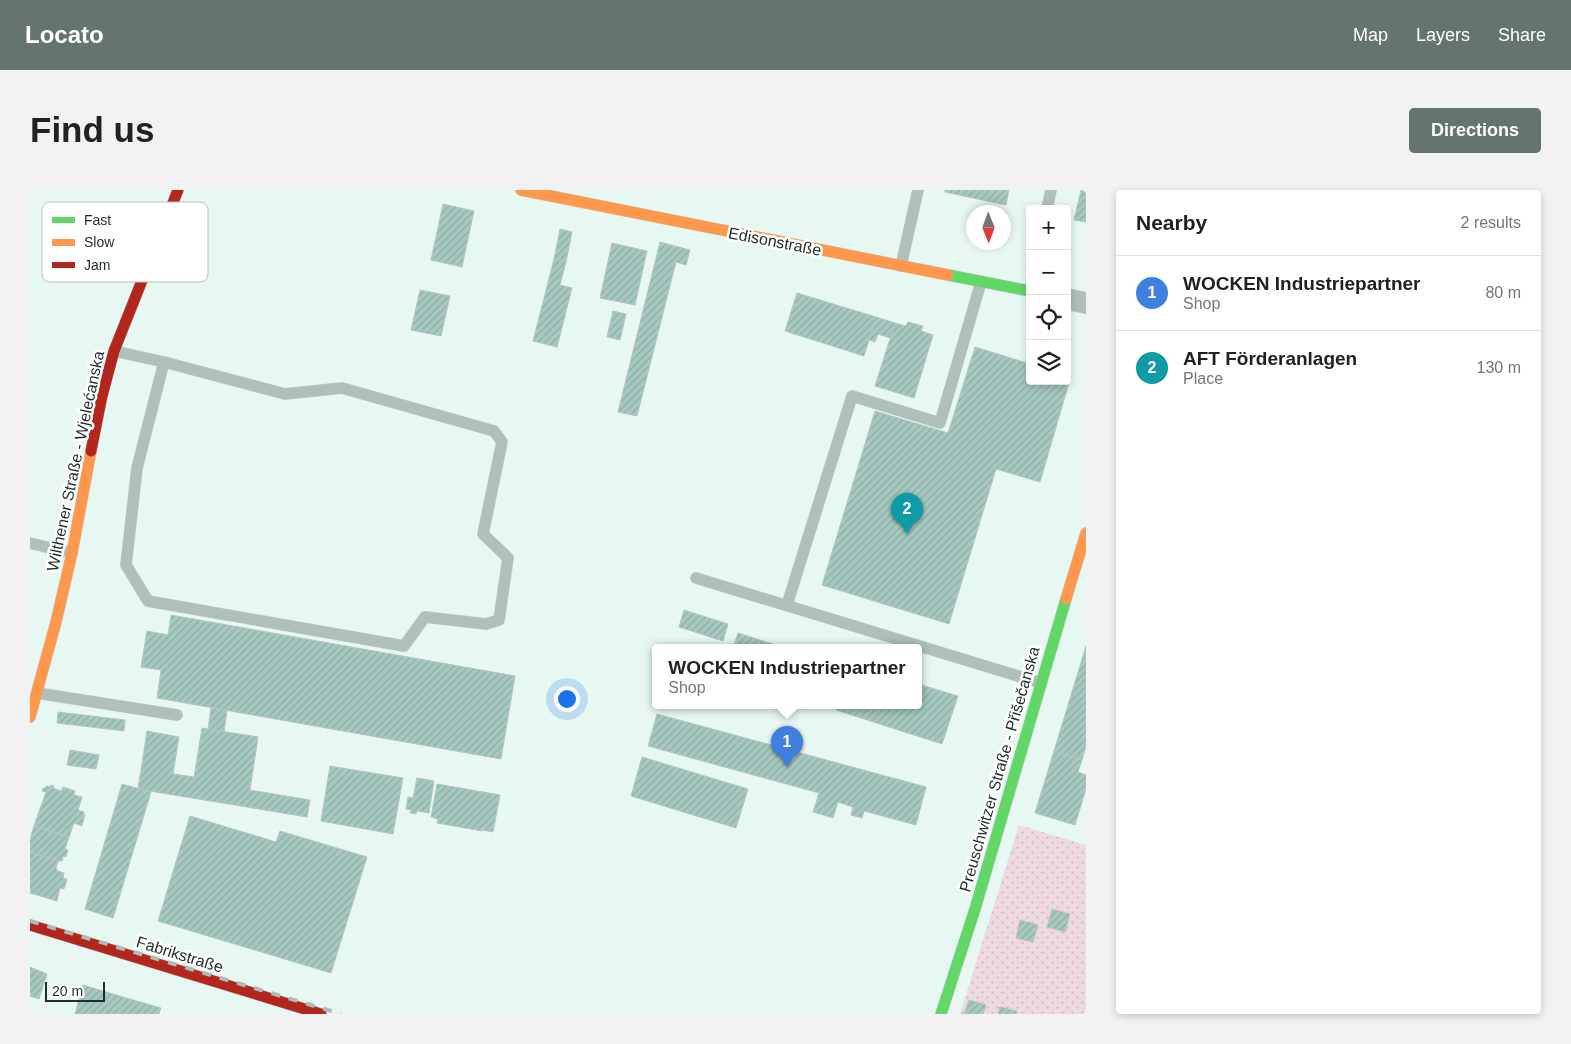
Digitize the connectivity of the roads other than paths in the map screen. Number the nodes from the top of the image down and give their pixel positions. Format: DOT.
graph roads {
  1 [pos="178,190"];
  2 [pos="521,190"];
  3 [pos="918,190"];
  4 [pos="1051,190"];
  5 [pos="173,202"];
  6 [pos="1048,205"];
  7 [pos="901,266"];
  8 [pos="142,282"];
  9 [pos="981,282"];
  10 [pos="1026,290"];
  11 [pos="1071,300"];
  12 [pos="1086,303"];
  13 [pos="114,352"];
  14 [pos="164,362"];
  15 [pos="1086,533"];
  16 [pos="30,543"];
  17 [pos="72,552"];
  18 [pos="696,578"];
  19 [pos="787,605"];
  20 [pos="914,644"];
  21 [pos="922,646"];
  22 [pos="1041,683"];
  23 [pos="37,693"];
  24 [pos="176,715"];
  25 [pos="30,717"];
  26 [pos="30,925"];
  27 [pos="321,1014"];
  28 [pos="941,1014"];
  1 -- 5 [label="street, Wilthener Straße - Wjelećanska"];
  2 -- 7 [label="street, Edisonstraße"];
  3 -- 7 [label="lane"];
  4 -- 6 [label="lane"];
  7 -- 9 [label="street, Edisonstraße"];
  8 -- 13 [label="street, Wilthener Straße - Wjelećanska"];
  9 -- 10 [label="street, Edisonstraße"];
  9 -- 19 [label="lane"];
  11 -- 12 [label="street"];
  13 -- 14 [label="lane"];
  13 -- 17 [label="street, Wilthener Straße - Wjelećanska"];
  14 -- 14 [label="lane"];
  15 -- 22 [label="street, Preuschwitzer Straße - Přišečanska"];
  16 -- 17 [label="lane"];
  17 -- 23 [label="street, Wilthener Straße - Wjelećanska"];
  18 -- 19 [label="lane"];
  19 -- 20 [label="lane"];
  21 -- 22 [label="lane"];
  22 -- 28 [label="street, Preuschwitzer Straße - Přišečanska"];
  23 -- 24 [label="lane"];
  23 -- 25 [label="street, Wilthener Straße - Wjelećanska"];
  26 -- 27 [label="street, Fabrikstraße"];
}
